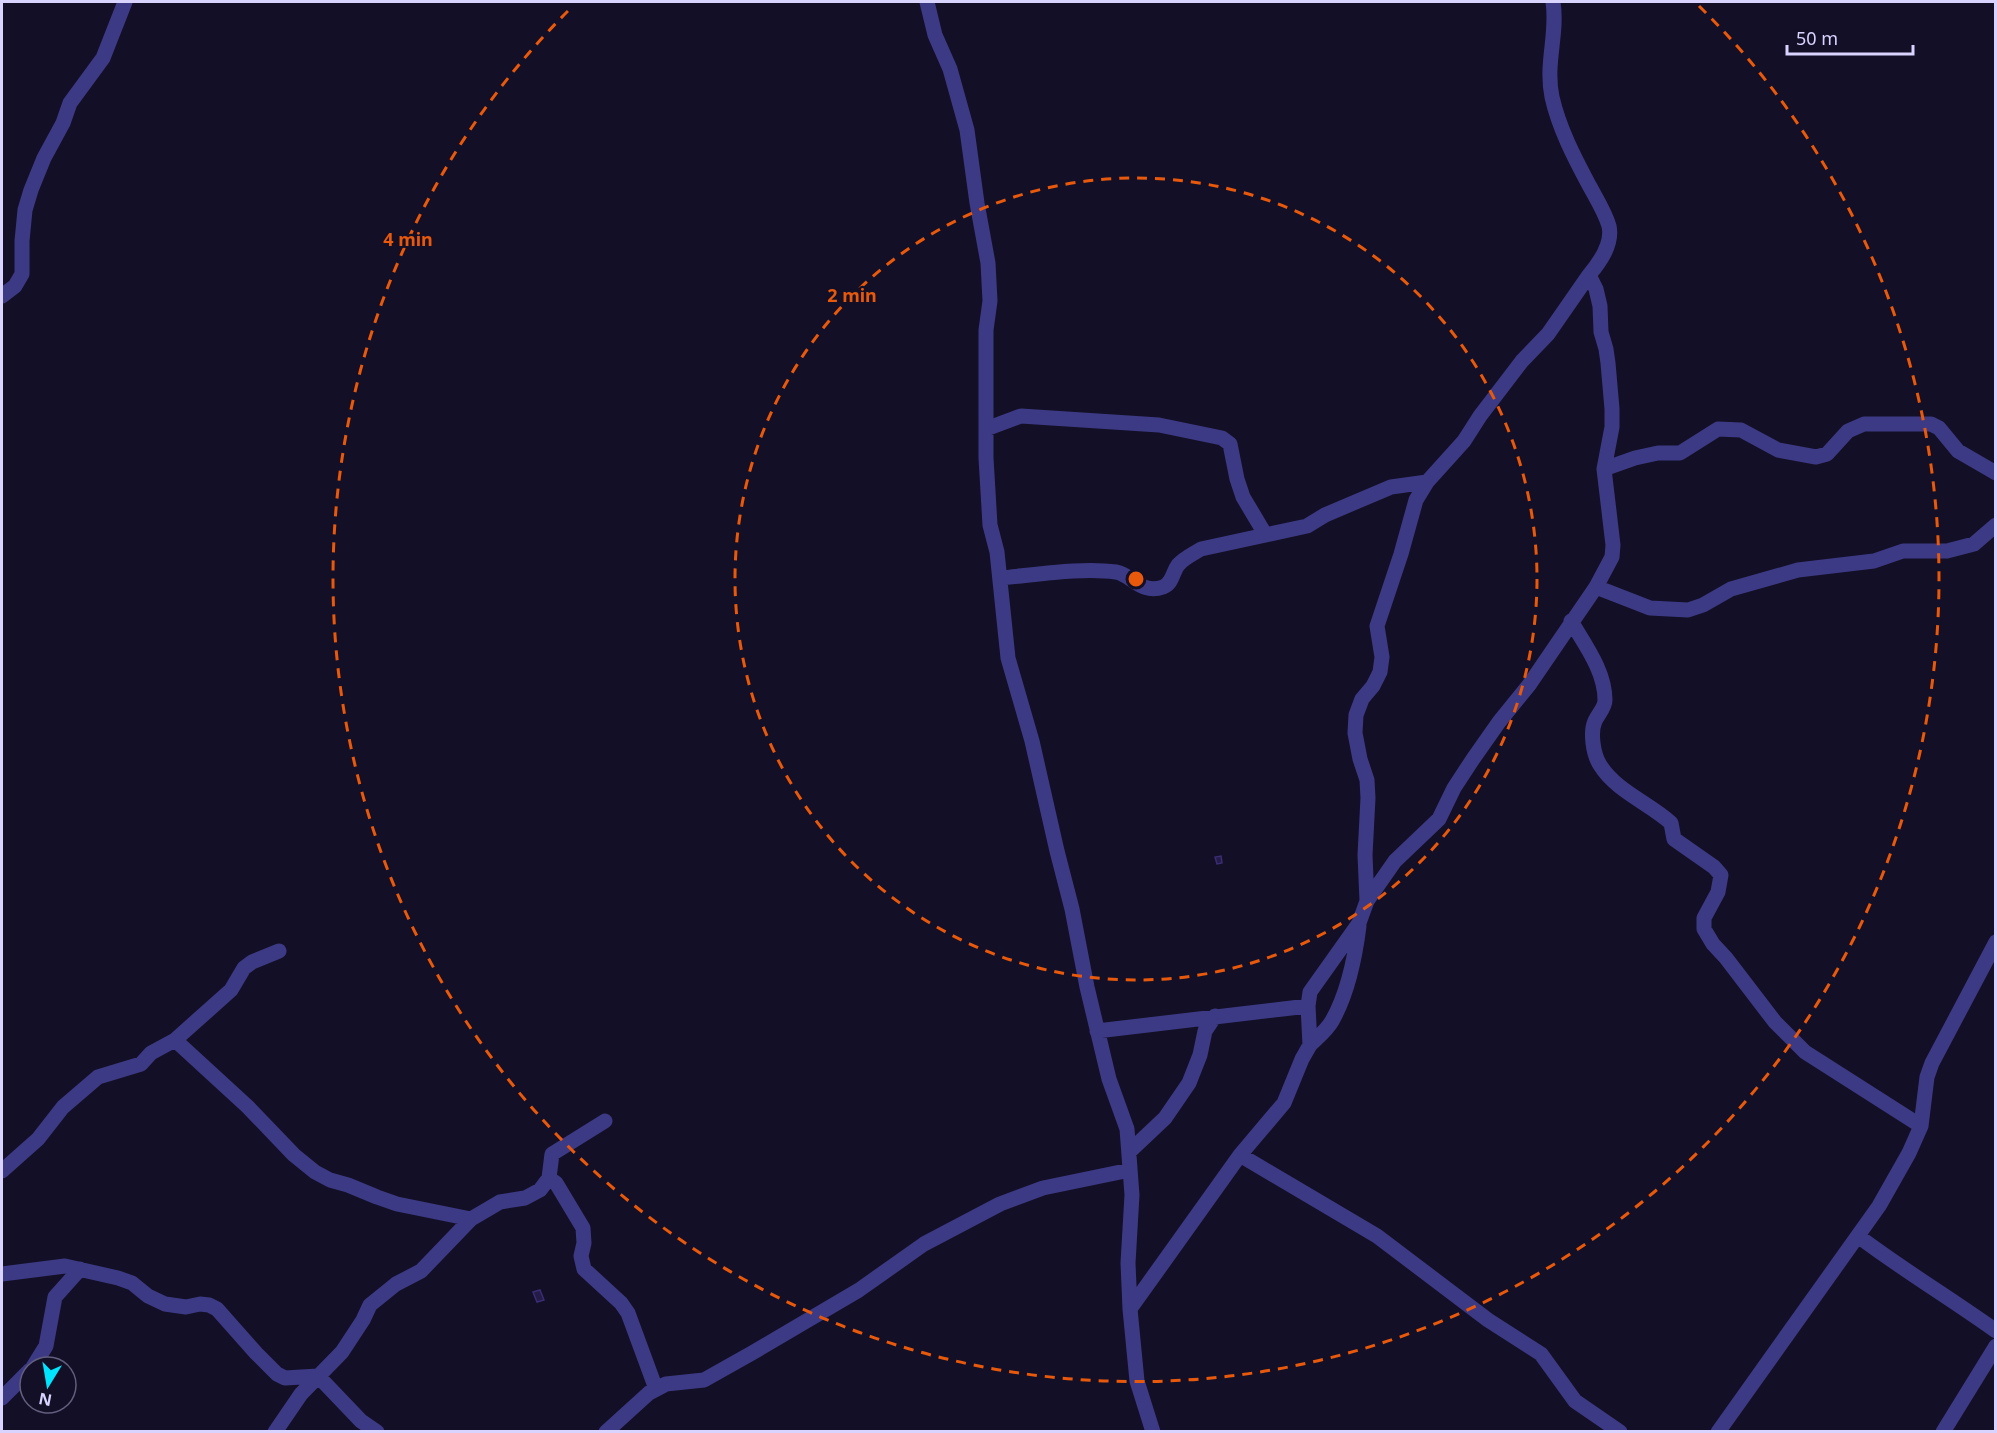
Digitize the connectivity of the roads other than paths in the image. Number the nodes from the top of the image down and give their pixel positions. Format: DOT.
graph roads {
  1 [pos="125,2"];
  2 [pos="927,2"];
  3 [pos="1553,2"];
  4 [pos="1589,275"];
  5 [pos="2,296"];
  6 [pos="986,429"];
  7 [pos="1604,469"];
  8 [pos="1995,473"];
  9 [pos="1427,482"];
  10 [pos="1995,525"];
  11 [pos="1265,534"];
  12 [pos="1000,578"];
  13 [pos="1596,587"];
  14 [pos="1571,621"];
  15 [pos="1367,901"];
  16 [pos="1359,923"];
  17 [pos="1995,942"];
  18 [pos="279,951"];
  19 [pos="1308,1006"];
  20 [pos="1215,1016"];
  21 [pos="1097,1031"];
  22 [pos="175,1040"];
  23 [pos="1310,1045"];
  24 [pos="605,1121"];
  25 [pos="1921,1126"];
  26 [pos="1129,1152"];
  27 [pos="1240,1155"];
  28 [pos="1130,1170"];
  29 [pos="2,1171"];
  30 [pos="549,1178"];
  31 [pos="441,1214"];
  32 [pos="471,1220"];
  33 [pos="1858,1236"];
  34 [pos="449,1241"];
  35 [pos="80,1269"];
  36 [pos="2,1274"];
  37 [pos="1130,1309"];
  38 [pos="1995,1331"];
  39 [pos="1995,1346"];
  40 [pos="40,1355"];
  41 [pos="318,1376"];
  42 [pos="297,1378"];
  43 [pos="18,1381"];
  44 [pos="656,1389"];
  45 [pos="301,1394"];
  46 [pos="2,1398"];
  47 [pos="275,1431"];
  48 [pos="377,1431"];
  49 [pos="606,1431"];
  50 [pos="1153,1431"];
  51 [pos="1620,1431"];
  52 [pos="1719,1431"];
  53 [pos="1942,1431"];
  1 -- 5 [label="street"];
  2 -- 6 [label="street"];
  3 -- 4 [label="street"];
  4 -- 7 [label="street"];
  4 -- 9 [label="street"];
  6 -- 11 [label="street"];
  6 -- 12 [label="street"];
  7 -- 8 [label="street"];
  7 -- 13 [label="street"];
  9 -- 11 [label="street"];
  9 -- 15 [label="street"];
  10 -- 13 [label="street"];
  11 -- 12 [label="street"];
  12 -- 21 [label="street"];
  13 -- 14 [label="street"];
  14 -- 15 [label="street"];
  14 -- 25 [label="street"];
  15 -- 16 [label="street"];
  16 -- 19 [label="street"];
  16 -- 23 [label="street"];
  17 -- 25 [label="street"];
  18 -- 22 [label="street"];
  19 -- 20 [label="street"];
  19 -- 23 [label="street"];
  20 -- 21 [label="street"];
  20 -- 26 [label="street"];
  21 -- 26 [label="street"];
  22 -- 29 [label="street"];
  22 -- 31 [label="street"];
  23 -- 27 [label="street"];
  24 -- 30 [label="street"];
  25 -- 33 [label="street"];
  26 -- 28 [label="street"];
  27 -- 37 [label="street"];
  27 -- 51 [label="street"];
  28 -- 37 [label="street"];
  28 -- 44 [label="street"];
  30 -- 32 [label="street"];
  30 -- 44 [label="street"];
  31 -- 32 [label="street"];
  31 -- 34 [label="street"];
  32 -- 34 [label="street"];
  33 -- 38 [label="street"];
  33 -- 52 [label="street"];
  34 -- 41 [label="street"];
  35 -- 36 [label="street"];
  35 -- 40 [label="street"];
  35 -- 42 [label="street"];
  37 -- 50 [label="street"];
  39 -- 53 [label="street"];
  41 -- 42 [label="street"];
  41 -- 45 [label="street"];
  41 -- 48 [label="street"];
  42 -- 45 [label="street"];
  43 -- 46 [label="street"];
  44 -- 49 [label="street"];
  45 -- 47 [label="street"];
}
